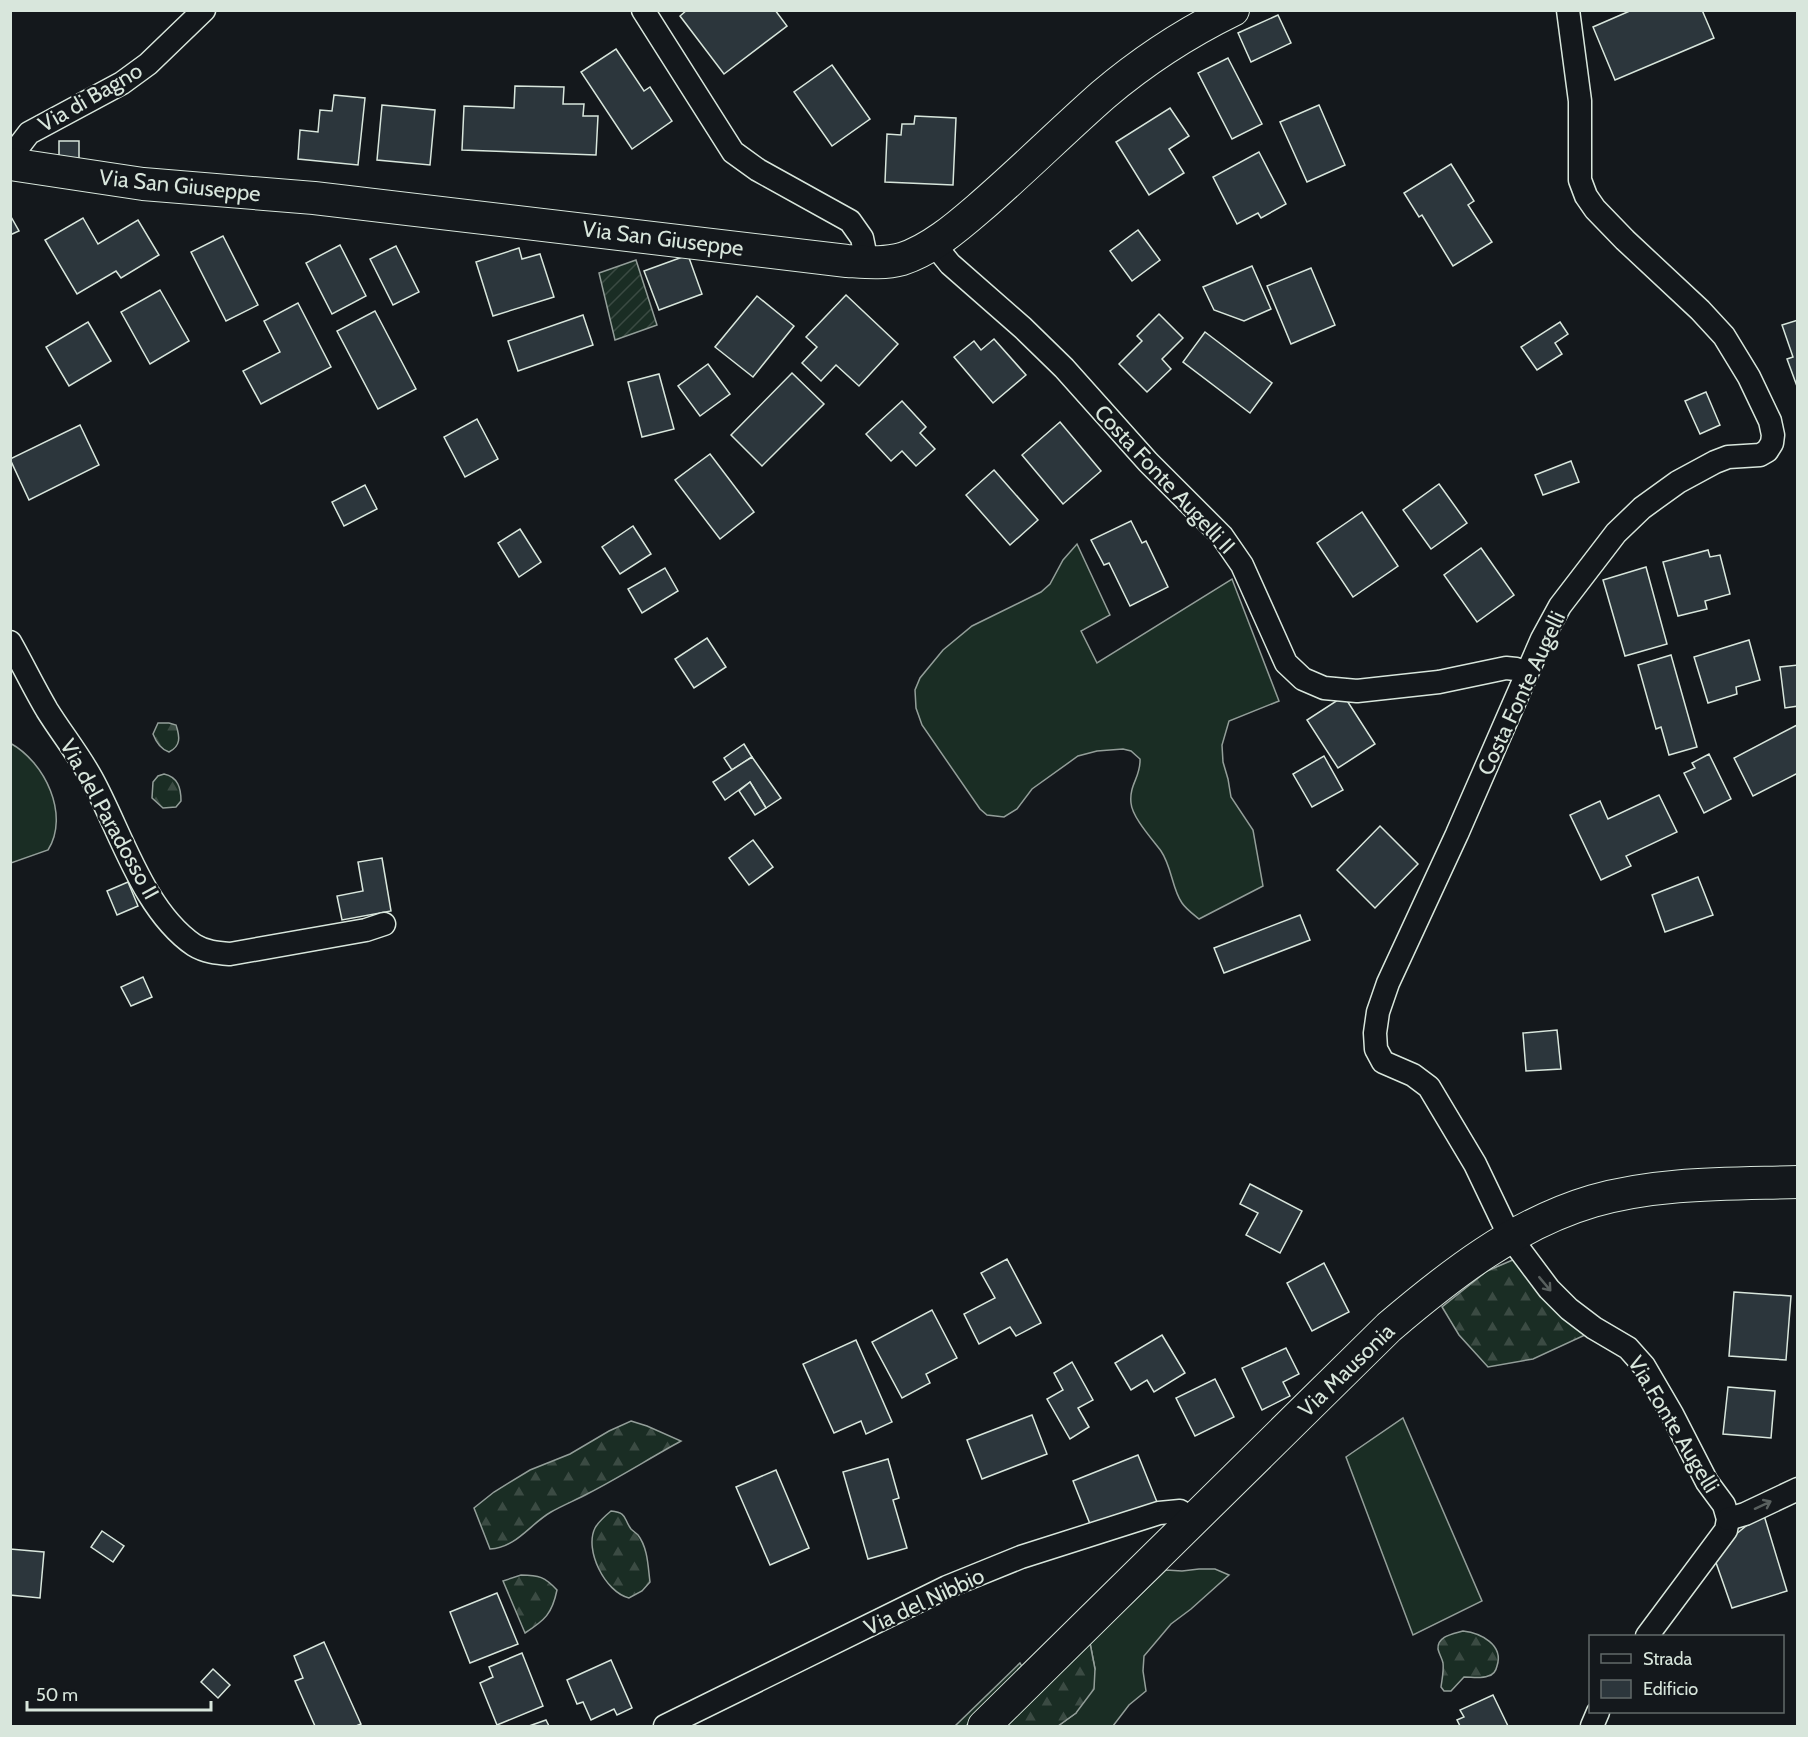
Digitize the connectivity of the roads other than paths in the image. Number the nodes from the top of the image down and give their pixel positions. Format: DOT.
graph roads {
  1 [pos="204,10"];
  2 [pos="643,10"];
  3 [pos="1233,10"];
  4 [pos="1568,10"];
  5 [pos="11,164"];
  6 [pos="933,243"];
  7 [pos="867,262"];
  8 [pos="10,642"];
  9 [pos="1527,673"];
  10 [pos="384,924"];
  11 [pos="1797,1182"];
  12 [pos="1510,1237"];
  13 [pos="1797,1489"];
  14 [pos="1728,1519"];
  15 [pos="1193,1520"];
  16 [pos="1648,1635"];
  17 [pos="665,1726"];
  18 [pos="984,1726"];
  1 -- 5 [label="street, Via di Bagno"];
  2 -- 7 [label="street"];
  3 -- 6 [label="main road, Via San Giuseppe"];
  4 -- 9 [label="street, Costa Fonte Augelli"];
  5 -- 7 [label="main road, Via San Giuseppe"];
  6 -- 7 [label="main road, Via San Giuseppe"];
  6 -- 9 [label="street, Costa Fonte Augelli II"];
  8 -- 10 [label="street, Via del Paradosso II"];
  9 -- 12 [label="street, Costa Fonte Augelli"];
  11 -- 12 [label="main road, Via Mausonia"];
  12 -- 14 [label="street, Via Fonte Augelli, one-way"];
  12 -- 15 [label="main road, Via Mausonia"];
  14 -- 13 [label="street, one-way"];
  14 -- 16 [label="street, Via Fonte Augelli"];
  15 -- 17 [label="street, Via del Nibbio"];
  15 -- 18 [label="main road, Via Mausonia"];
}
